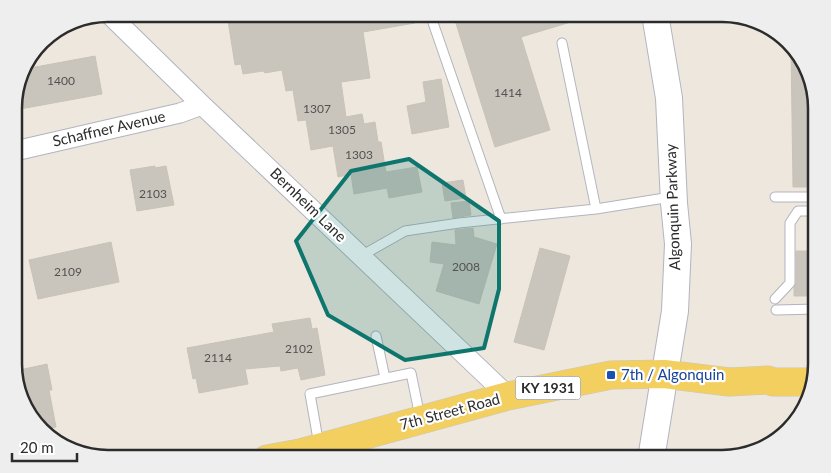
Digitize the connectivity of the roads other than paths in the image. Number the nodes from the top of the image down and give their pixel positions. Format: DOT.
graph roads {
  1 [pos="117,22"];
  2 [pos="433,22"];
  3 [pos="656,22"];
  4 [pos="562,44"];
  5 [pos="202,105"];
  6 [pos="22,149"];
  7 [pos="673,196"];
  8 [pos="775,198"];
  9 [pos="808,198"];
  10 [pos="596,209"];
  11 [pos="808,211"];
  12 [pos="501,219"];
  13 [pos="361,256"];
  14 [pos="775,299"];
  15 [pos="808,309"];
  16 [pos="776,310"];
  17 [pos="376,336"];
  18 [pos="664,374"];
  19 [pos="385,378"];
  20 [pos="807,382"];
  21 [pos="508,396"];
  22 [pos="421,420"];
  23 [pos="306,450"];
  24 [pos="316,450"];
  25 [pos="652,450"];
  1 -- 5 [label="street, Bernheim Lane"];
  2 -- 12 [label="lane"];
  3 -- 7 [label="main road, Algonquin Parkway"];
  4 -- 10 [label="lane"];
  5 -- 6 [label="street, Schaffner Avenue"];
  5 -- 13 [label="street, Bernheim Lane"];
  7 -- 10 [label="lane"];
  7 -- 18 [label="main road, Algonquin Parkway"];
  8 -- 9 [label="lane"];
  10 -- 12 [label="lane"];
  11 -- 14 [label="lane"];
  12 -- 13 [label="lane"];
  13 -- 21 [label="street, Bernheim Lane"];
  15 -- 16 [label="lane"];
  17 -- 19 [label="lane"];
  18 -- 20 [label="main road, 7th Street Road"];
  18 -- 21 [label="main road, 7th Street Road / KY 1931"];
  18 -- 25 [label="main road, Algonquin Parkway"];
  19 -- 22 [label="lane"];
  19 -- 23 [label="lane"];
  21 -- 22 [label="main road, 7th Street Road / KY 1931"];
  22 -- 24 [label="main road, 7th Street Road / KY 1931"];
}
